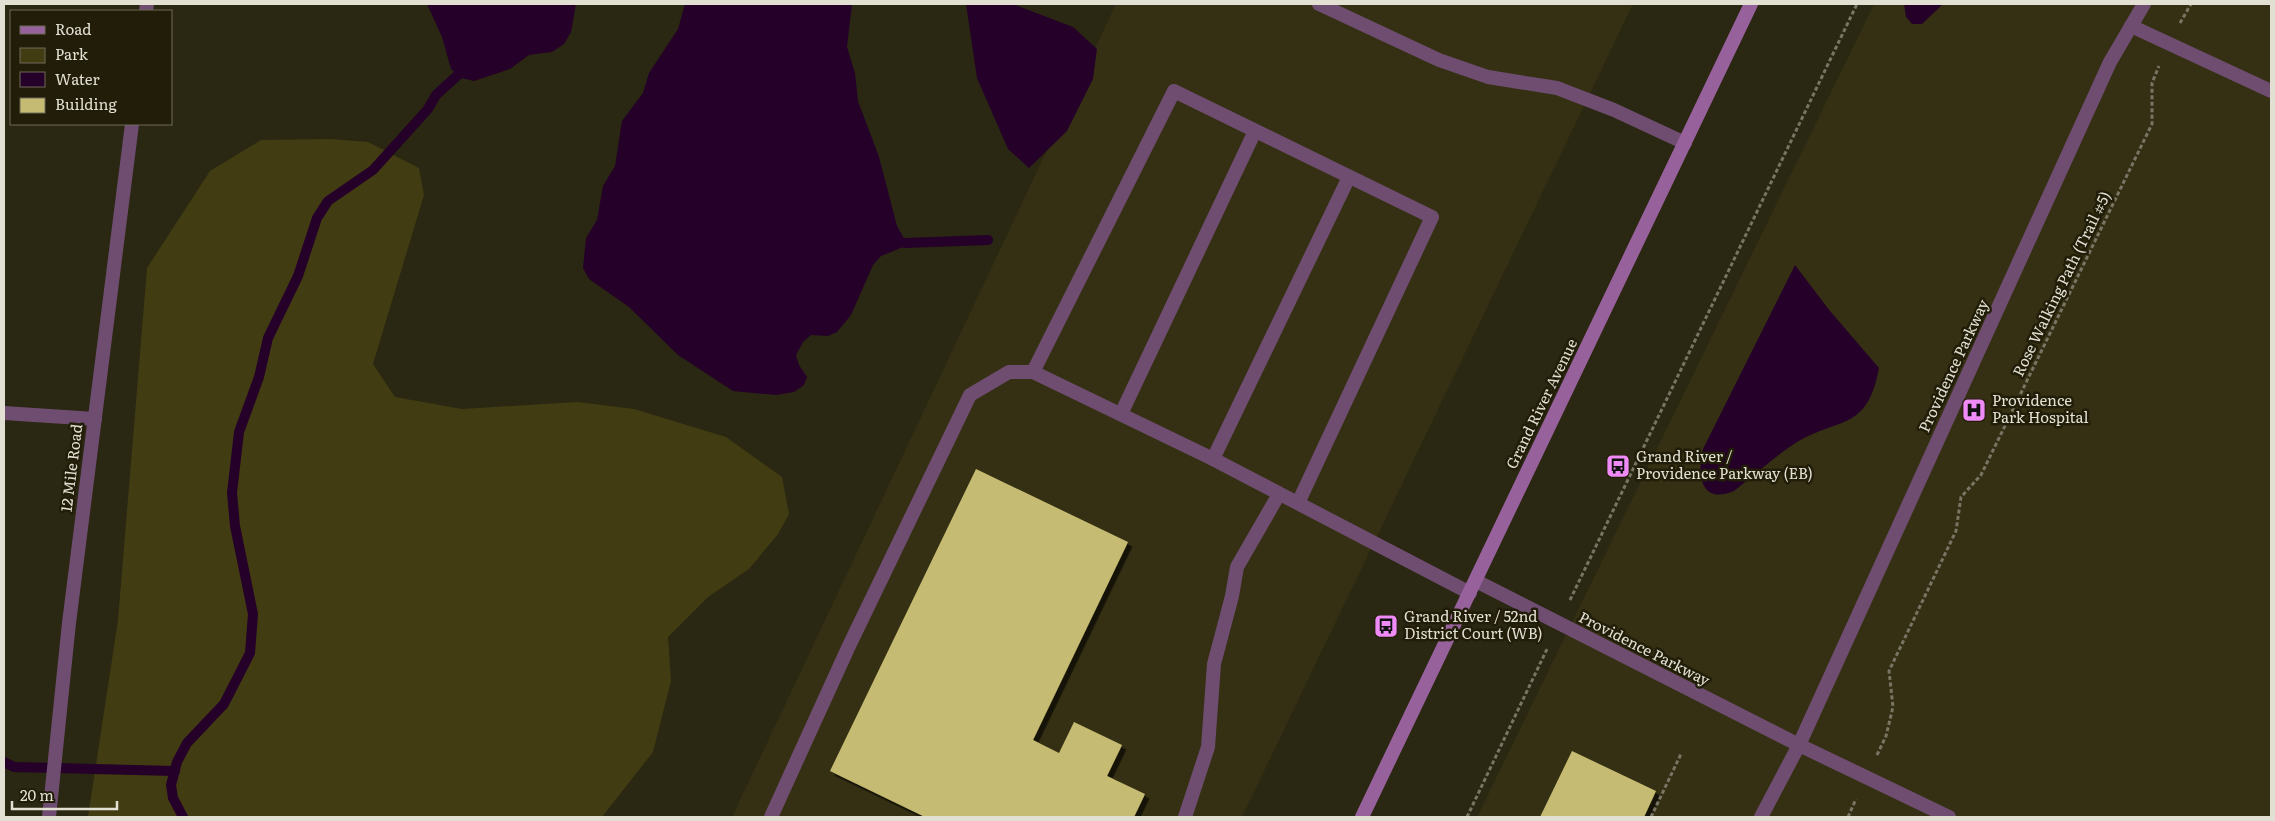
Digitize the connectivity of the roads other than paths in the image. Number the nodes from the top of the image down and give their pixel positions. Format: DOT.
graph roads {
  1 [pos="1319,4"];
  2 [pos="1751,4"];
  3 [pos="2144,4"];
  4 [pos="2130,26"];
  5 [pos="2271,91"];
  6 [pos="132,125"];
  7 [pos="1256,131"];
  8 [pos="1685,143"];
  9 [pos="1349,176"];
  10 [pos="1033,372"];
  11 [pos="4,413"];
  12 [pos="1121,414"];
  13 [pos="95,419"];
  14 [pos="1213,459"];
  15 [pos="1279,494"];
  16 [pos="1298,503"];
  17 [pos="1473,587"];
  18 [pos="1799,745"];
  19 [pos="49,817"];
  20 [pos="772,817"];
  21 [pos="1186,817"];
  22 [pos="1362,817"];
  23 [pos="1762,817"];
  24 [pos="1949,817"];
  1 -- 8 [label="street"];
  2 -- 8 [label="main road, Grand River Avenue"];
  3 -- 4 [label="street, Providence Parkway"];
  4 -- 5 [label="street"];
  4 -- 18 [label="street, Providence Parkway"];
  6 -- 13 [label="street, 12 Mile Road"];
  7 -- 9 [label="street"];
  7 -- 10 [label="street"];
  7 -- 12 [label="street"];
  8 -- 17 [label="main road, Grand River Avenue"];
  9 -- 14 [label="street"];
  9 -- 16 [label="street"];
  10 -- 12 [label="street, Providence Parkway"];
  10 -- 20 [label="street"];
  11 -- 13 [label="street"];
  12 -- 14 [label="street, Providence Parkway"];
  13 -- 19 [label="street, 12 Mile Road"];
  14 -- 15 [label="street, Providence Parkway"];
  15 -- 16 [label="street, Providence Parkway"];
  15 -- 21 [label="street"];
  16 -- 17 [label="street, Providence Parkway"];
  17 -- 18 [label="street, Providence Parkway"];
  17 -- 22 [label="main road, Grand River Avenue"];
  18 -- 23 [label="street"];
  18 -- 24 [label="street, Providence Parkway"];
}
